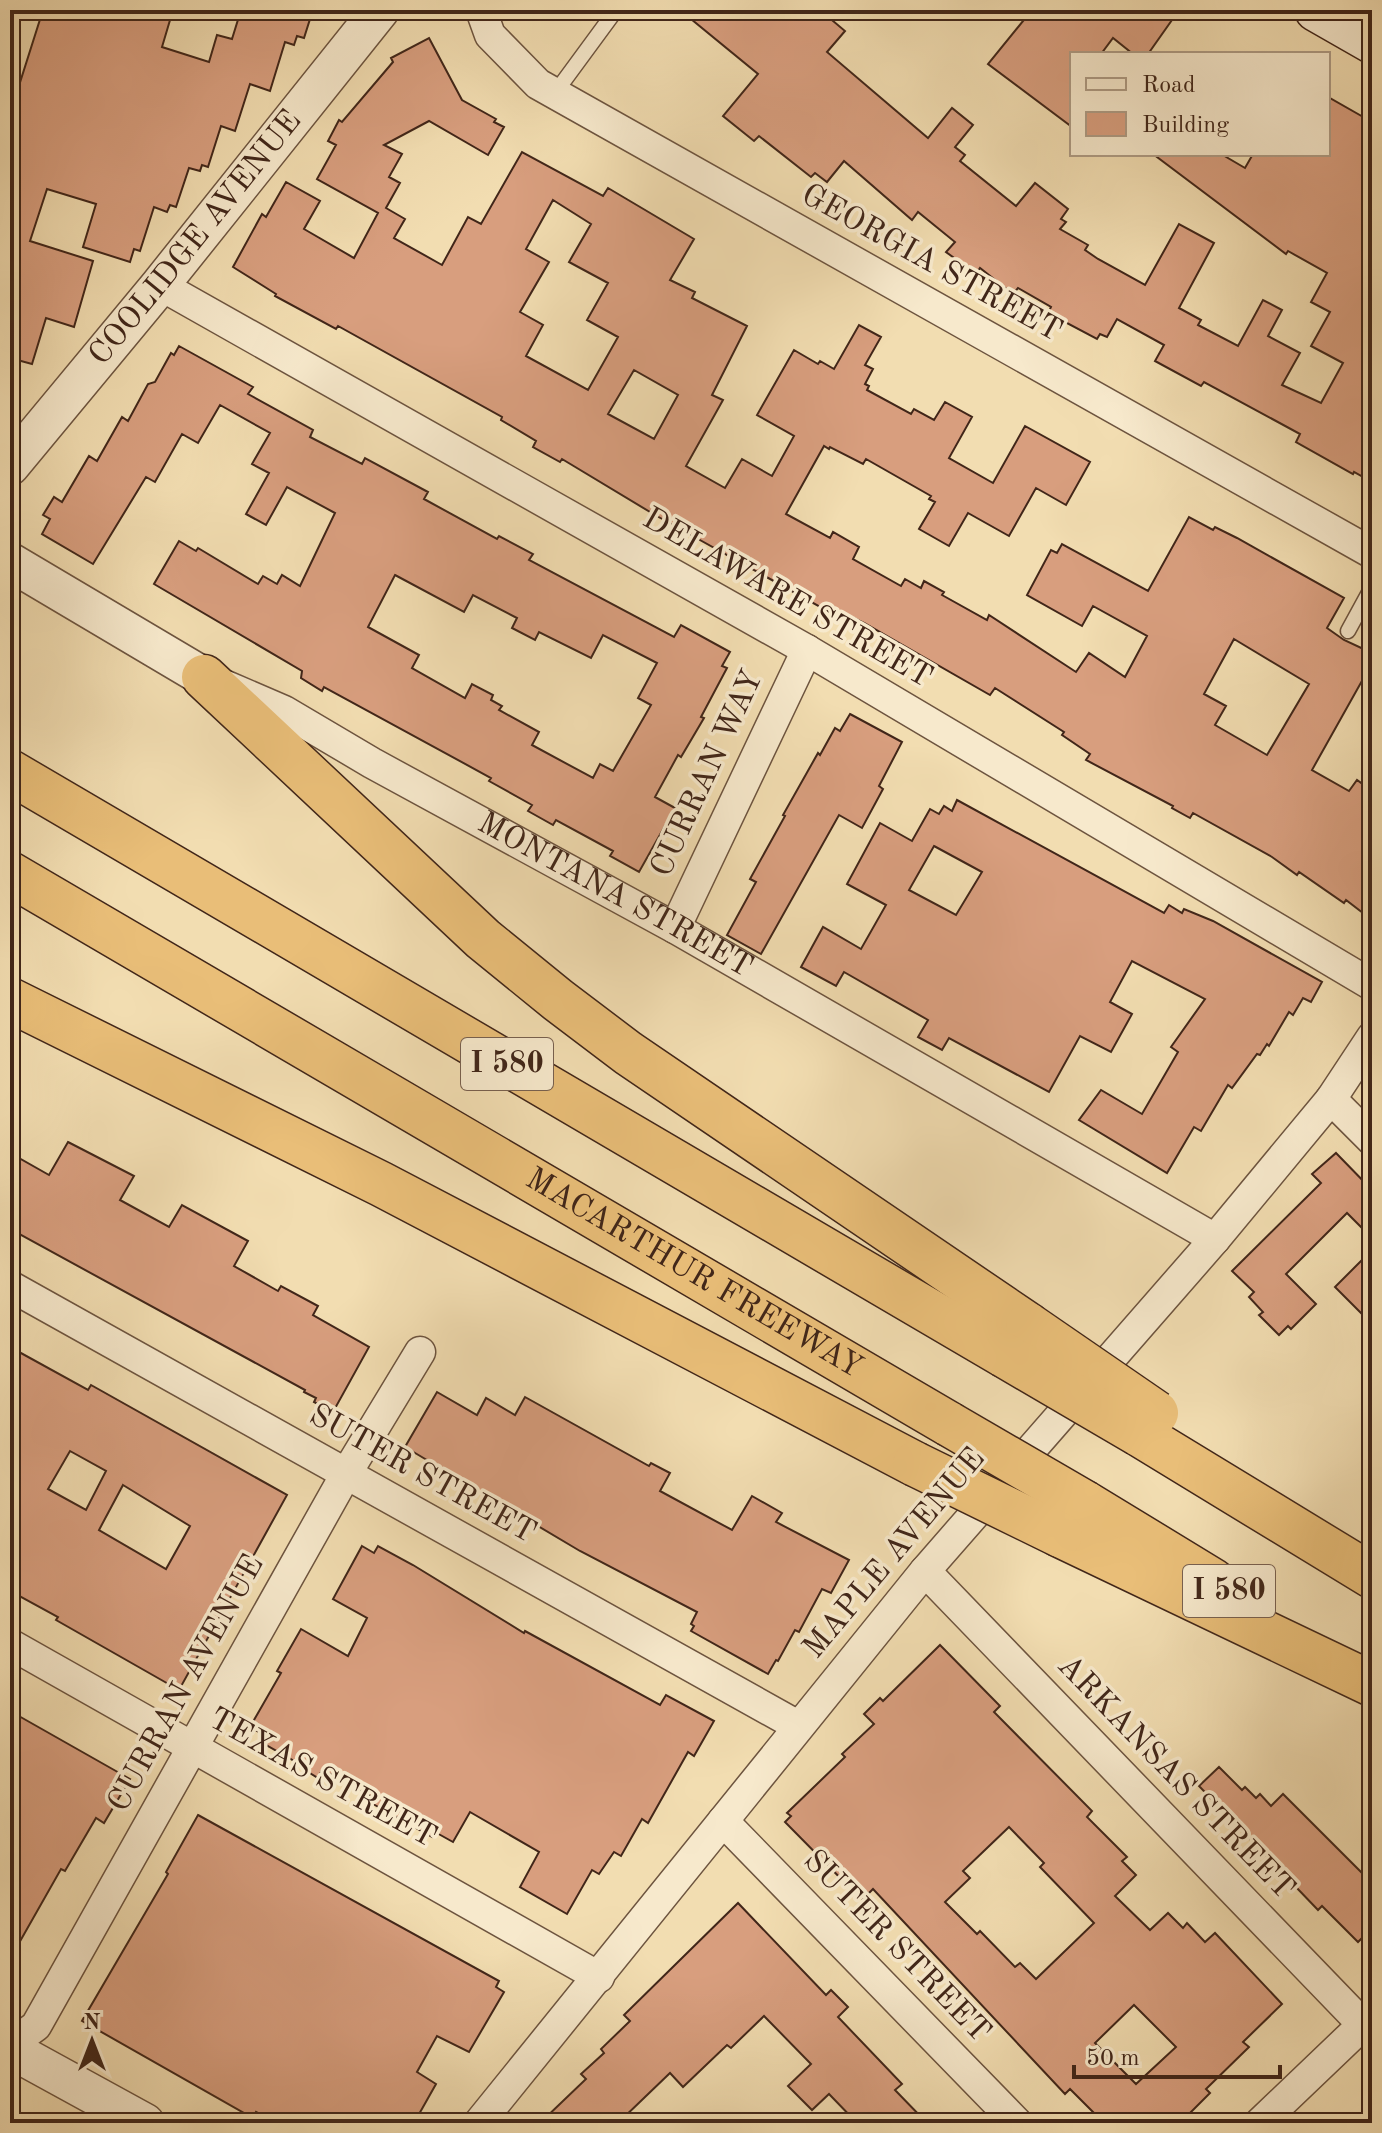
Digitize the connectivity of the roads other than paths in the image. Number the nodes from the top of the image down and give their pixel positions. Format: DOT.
graph roads {
  1 [pos="380,10"];
  2 [pos="481,10"];
  3 [pos="616,10"];
  4 [pos="1316,10"];
  5 [pos="1372,42"];
  6 [pos="555,93"];
  7 [pos="160,285"];
  8 [pos="10,466"];
  9 [pos="1372,553"];
  10 [pos="10,562"];
  11 [pos="1372,587"];
  12 [pos="1348,631"];
  13 [pos="807,650"];
  14 [pos="204,677"];
  15 [pos="10,772"];
  16 [pos="10,874"];
  17 [pos="675,928"];
  18 [pos="1372,985"];
  19 [pos="10,1000"];
  20 [pos="1372,1037"];
  21 [pos="1331,1099"];
  22 [pos="1372,1140"];
  23 [pos="1215,1239"];
  24 [pos="10,1286"];
  25 [pos="1016,1340"];
  26 [pos="420,1352"];
  27 [pos="346,1474"];
  28 [pos="1072,1519"];
  29 [pos="925,1571"];
  30 [pos="1372,1574"];
  31 [pos="10,1644"];
  32 [pos="1372,1683"];
  33 [pos="798,1726"];
  34 [pos="192,1747"];
  35 [pos="723,1821"];
  36 [pos="599,1977"];
  37 [pos="1369,2025"];
  38 [pos="10,2047"];
  39 [pos="145,2123"];
  40 [pos="479,2123"];
  41 [pos="1017,2123"];
  42 [pos="1260,2123"];
  1 -- 7 [label="street, COOLIDGE AVENUE"];
  2 -- 6 [label="street, GEORGIA STREET"];
  3 -- 6 [label="lane"];
  4 -- 5 [label="main road"];
  6 -- 9 [label="street, GEORGIA STREET"];
  7 -- 8 [label="street, COOLIDGE AVENUE"];
  7 -- 13 [label="street, DELAWARE STREET"];
  10 -- 14 [label="street, MONTANA STREET"];
  11 -- 12 [label="lane"];
  13 -- 17 [label="street, CURRAN WAY"];
  13 -- 18 [label="street, DELAWARE STREET"];
  14 -- 17 [label="street, MONTANA STREET"];
  14 -- 25 [label="highway"];
  15 -- 25 [label="highway, I 580"];
  16 -- 28 [label="highway, MACARTHUR FREEWAY / I 580, bridge"];
  17 -- 23 [label="street, MONTANA STREET"];
  19 -- 28 [label="highway, bridge"];
  20 -- 21 [label="street, MAPLE AVENUE"];
  21 -- 22 [label="street"];
  21 -- 23 [label="street, MAPLE AVENUE"];
  23 -- 29 [label="street, MAPLE AVENUE"];
  24 -- 27 [label="street, SUTER STREET"];
  25 -- 30 [label="highway, bridge"];
  26 -- 27 [label="street, CURRAN AVENUE"];
  27 -- 33 [label="street, SUTER STREET"];
  27 -- 34 [label="street, CURRAN AVENUE"];
  28 -- 32 [label="highway"];
  29 -- 33 [label="street, MAPLE AVENUE"];
  29 -- 37 [label="street, ARKANSAS STREET"];
  31 -- 34 [label="street, TEXAS STREET"];
  33 -- 35 [label="street, MAPLE AVENUE"];
  34 -- 36 [label="street, TEXAS STREET"];
  34 -- 38 [label="street, CURRAN AVENUE"];
  35 -- 36 [label="street, MAPLE AVENUE"];
  35 -- 41 [label="street, SUTER STREET"];
  36 -- 40 [label="street, MAPLE AVENUE"];
  37 -- 42 [label="street"];
  38 -- 39 [label="street"];
}
